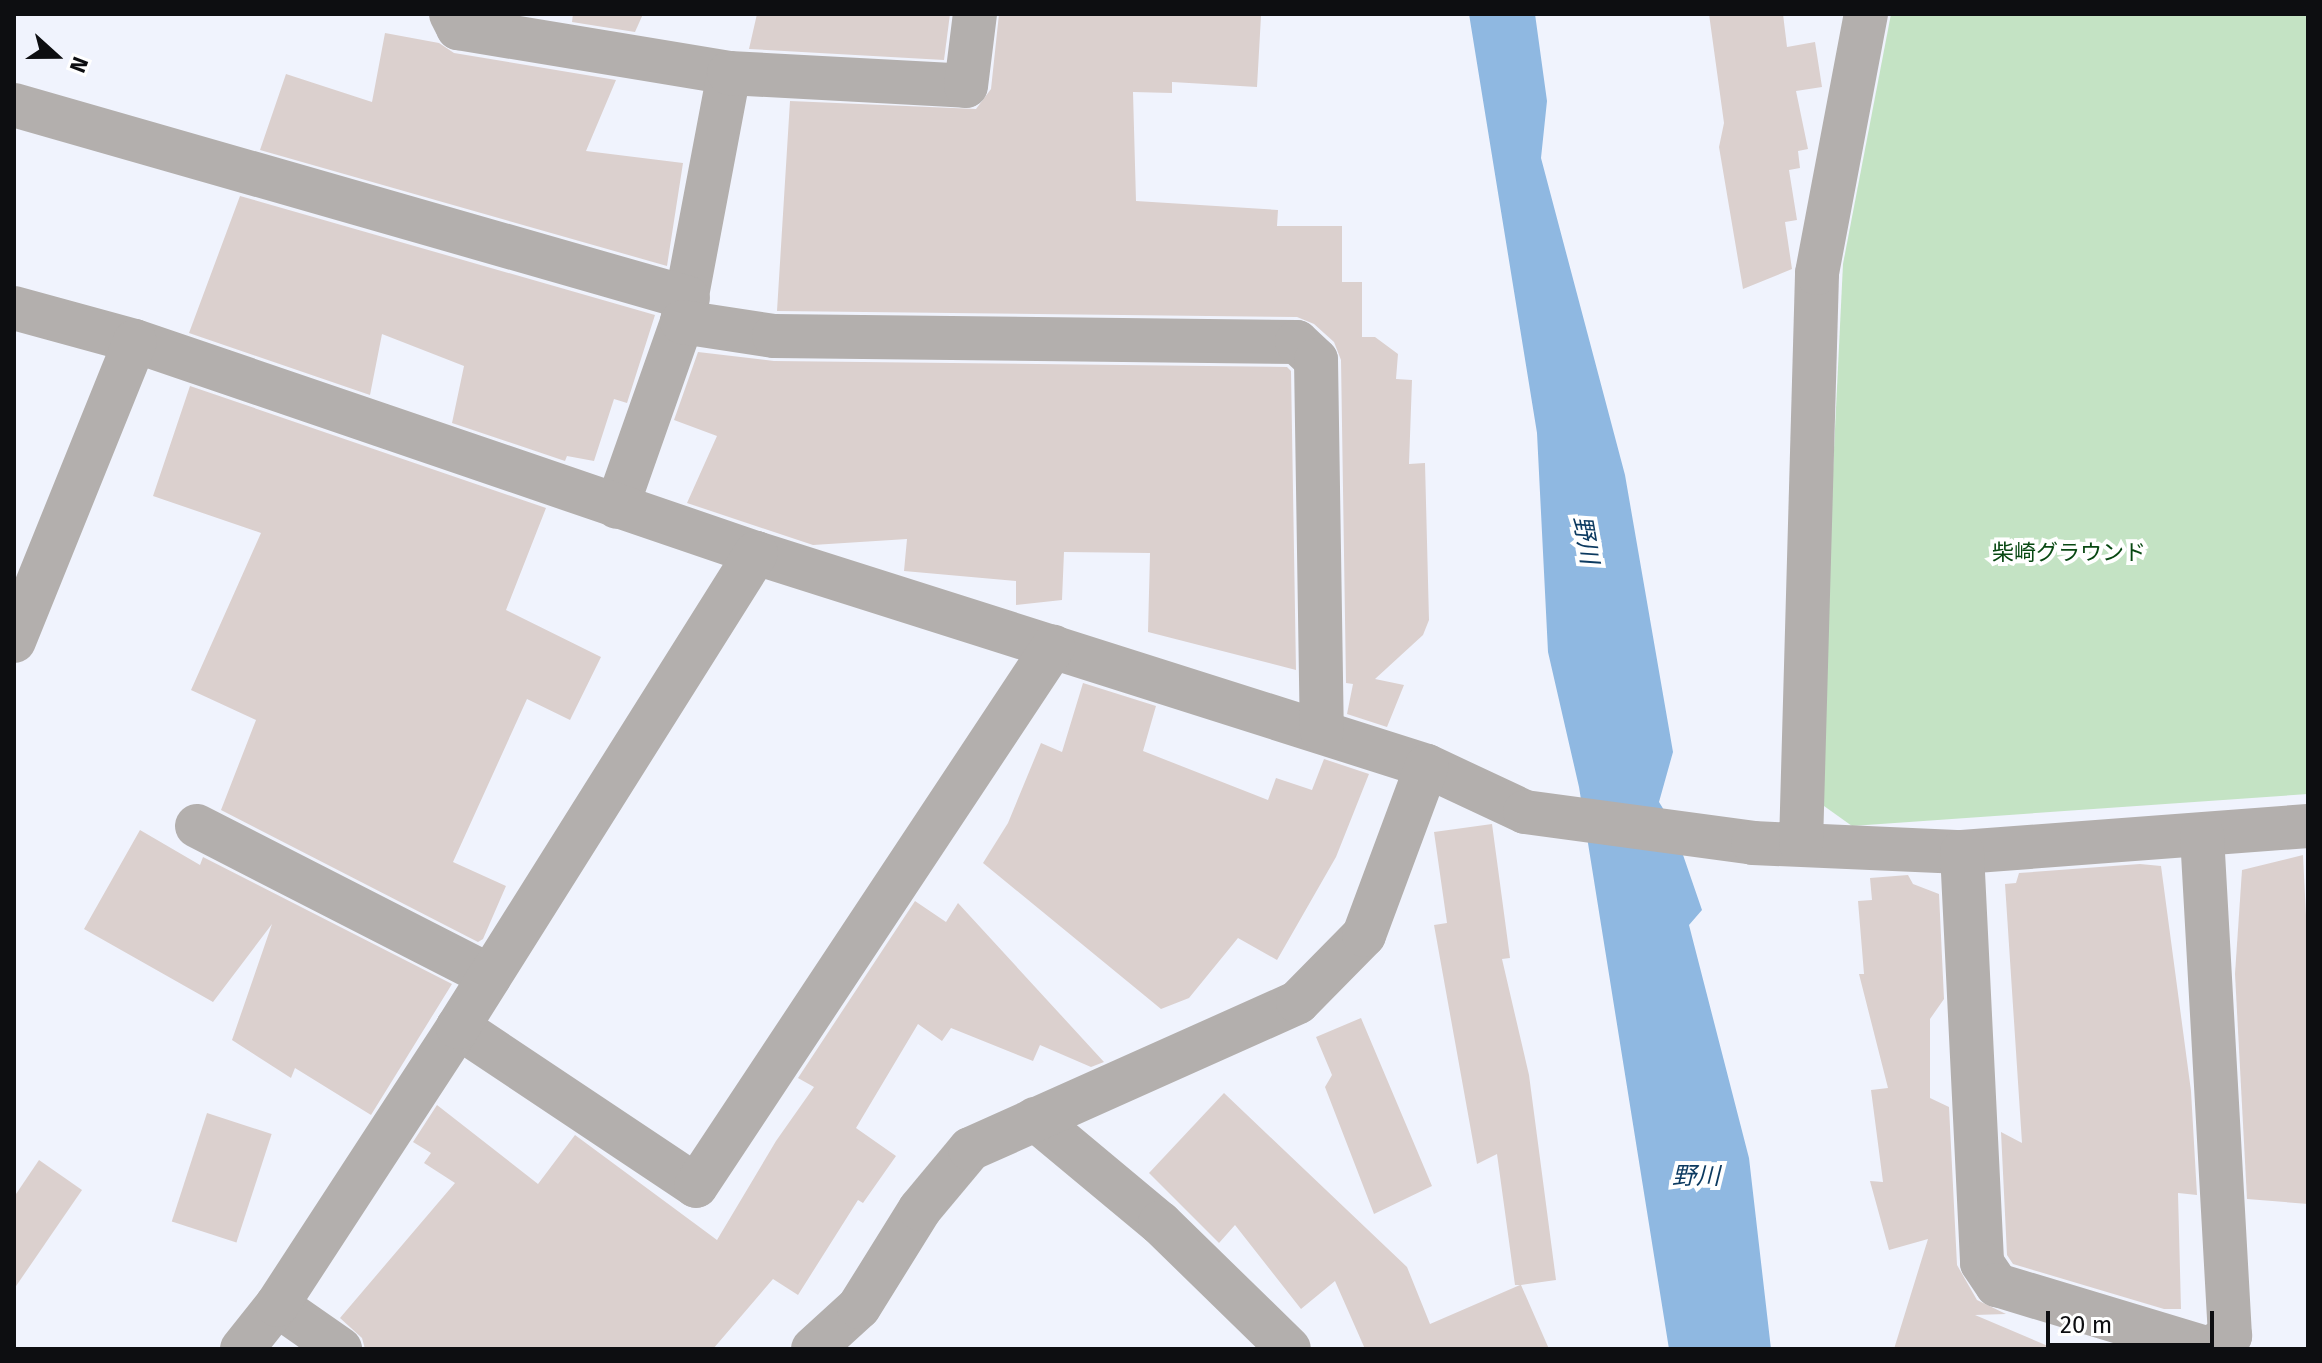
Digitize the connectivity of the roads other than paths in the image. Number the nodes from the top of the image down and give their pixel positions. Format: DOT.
graph roads {
  1 [pos="451,14"];
  2 [pos="975,14"];
  3 [pos="1866,14"];
  4 [pos="729,73"];
  5 [pos="14,105"];
  6 [pos="14,308"];
  7 [pos="685,310"];
  8 [pos="135,341"];
  9 [pos="617,507"];
  10 [pos="756,553"];
  11 [pos="14,641"];
  12 [pos="1053,647"];
  13 [pos="1322,731"];
  14 [pos="1427,766"];
  15 [pos="197,826"];
  16 [pos="2308,826"];
  17 [pos="2202,835"];
  18 [pos="1801,844"];
  19 [pos="1962,852"];
  20 [pos="490,976"];
  21 [pos="458,1027"];
  22 [pos="1035,1119"];
  23 [pos="277,1305"];
  24 [pos="242,1349"];
  25 [pos="340,1349"];
  26 [pos="813,1349"];
  27 [pos="1289,1349"];
  1 -- 4 [label="street"];
  2 -- 4 [label="street"];
  3 -- 18 [label="street"];
  4 -- 7 [label="street"];
  5 -- 7 [label="street"];
  6 -- 8 [label="street"];
  7 -- 9 [label="street"];
  7 -- 13 [label="street"];
  8 -- 9 [label="street"];
  8 -- 11 [label="street"];
  9 -- 10 [label="street"];
  10 -- 12 [label="street"];
  10 -- 20 [label="street"];
  12 -- 13 [label="street"];
  12 -- 21 [label="street"];
  13 -- 14 [label="street"];
  14 -- 18 [label="street"];
  14 -- 22 [label="street"];
  15 -- 20 [label="street"];
  16 -- 17 [label="street"];
  17 -- 19 [label="street"];
  17 -- 19 [label="street"];
  18 -- 19 [label="street"];
  20 -- 21 [label="street"];
  21 -- 23 [label="street"];
  22 -- 26 [label="street"];
  22 -- 27 [label="street"];
  23 -- 24 [label="street"];
  23 -- 25 [label="street"];
}
